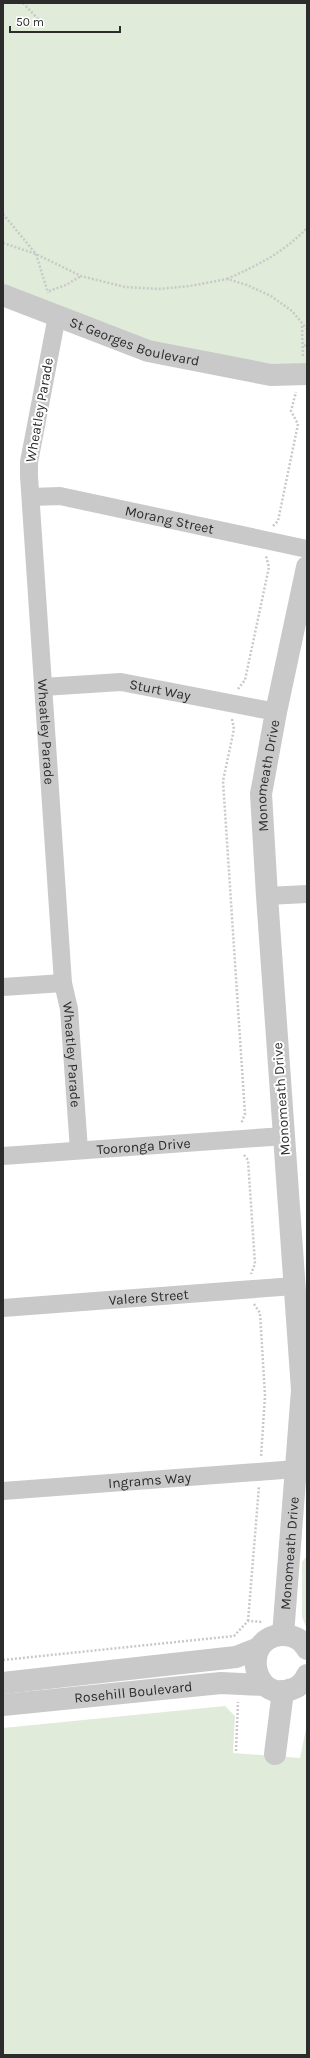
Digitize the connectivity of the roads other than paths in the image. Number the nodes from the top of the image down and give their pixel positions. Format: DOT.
graph roads {
  1 [pos="3,295"];
  2 [pos="49,306"];
  3 [pos="307,374"];
  4 [pos="271,375"];
  5 [pos="307,392"];
  6 [pos="31,497"];
  7 [pos="307,548"];
  8 [pos="307,567"];
  9 [pos="43,687"];
  10 [pos="276,712"];
  11 [pos="307,894"];
  12 [pos="267,896"];
  13 [pos="64,983"];
  14 [pos="3,987"];
  15 [pos="284,1136"];
  16 [pos="79,1150"];
  17 [pos="3,1156"];
  18 [pos="294,1286"];
  19 [pos="3,1308"];
  20 [pos="303,1332"];
  21 [pos="296,1469"];
  22 [pos="3,1491"];
  23 [pos="283,1628"];
  24 [pos="306,1646"];
  25 [pos="259,1648"];
  26 [pos="306,1677"];
  27 [pos="3,1683"];
  28 [pos="273,1688"];
  29 [pos="3,1705"];
  30 [pos="275,1754"];
  1 -- 2 [label="street, St Georges Boulevard"];
  2 -- 4 [label="street, St Georges Boulevard"];
  2 -- 6 [label="street, Wheatley Parade"];
  3 -- 4 [label="street, St Georges Boulevard"];
  4 -- 5 [label="street, St Georges Boulevard"];
  6 -- 7 [label="street, Morang Street"];
  6 -- 9 [label="street, Wheatley Parade"];
  8 -- 10 [label="street, Monomeath Drive"];
  9 -- 10 [label="street, Sturt Way"];
  9 -- 13 [label="street, Wheatley Parade"];
  10 -- 12 [label="street, Monomeath Drive"];
  11 -- 12 [label="street"];
  12 -- 15 [label="street, Monomeath Drive"];
  13 -- 14 [label="street"];
  13 -- 16 [label="street, Wheatley Parade"];
  15 -- 16 [label="street, Tooronga Drive"];
  15 -- 18 [label="street, Monomeath Drive"];
  16 -- 17 [label="street, Tooronga Drive"];
  18 -- 19 [label="street, Valere Street"];
  18 -- 20 [label="street, Monomeath Drive"];
  20 -- 21 [label="street, Monomeath Drive"];
  21 -- 22 [label="street, Ingrams Way"];
  21 -- 23 [label="street, Monomeath Drive"];
  23 -- 24 [label="street"];
  23 -- 25 [label="street, Rosehill Boulevard"];
  25 -- 27 [label="street, Rosehill Boulevard"];
  25 -- 28 [label="street"];
  26 -- 28 [label="street"];
  28 -- 29 [label="street, Rosehill Boulevard"];
  28 -- 30 [label="street"];
}
